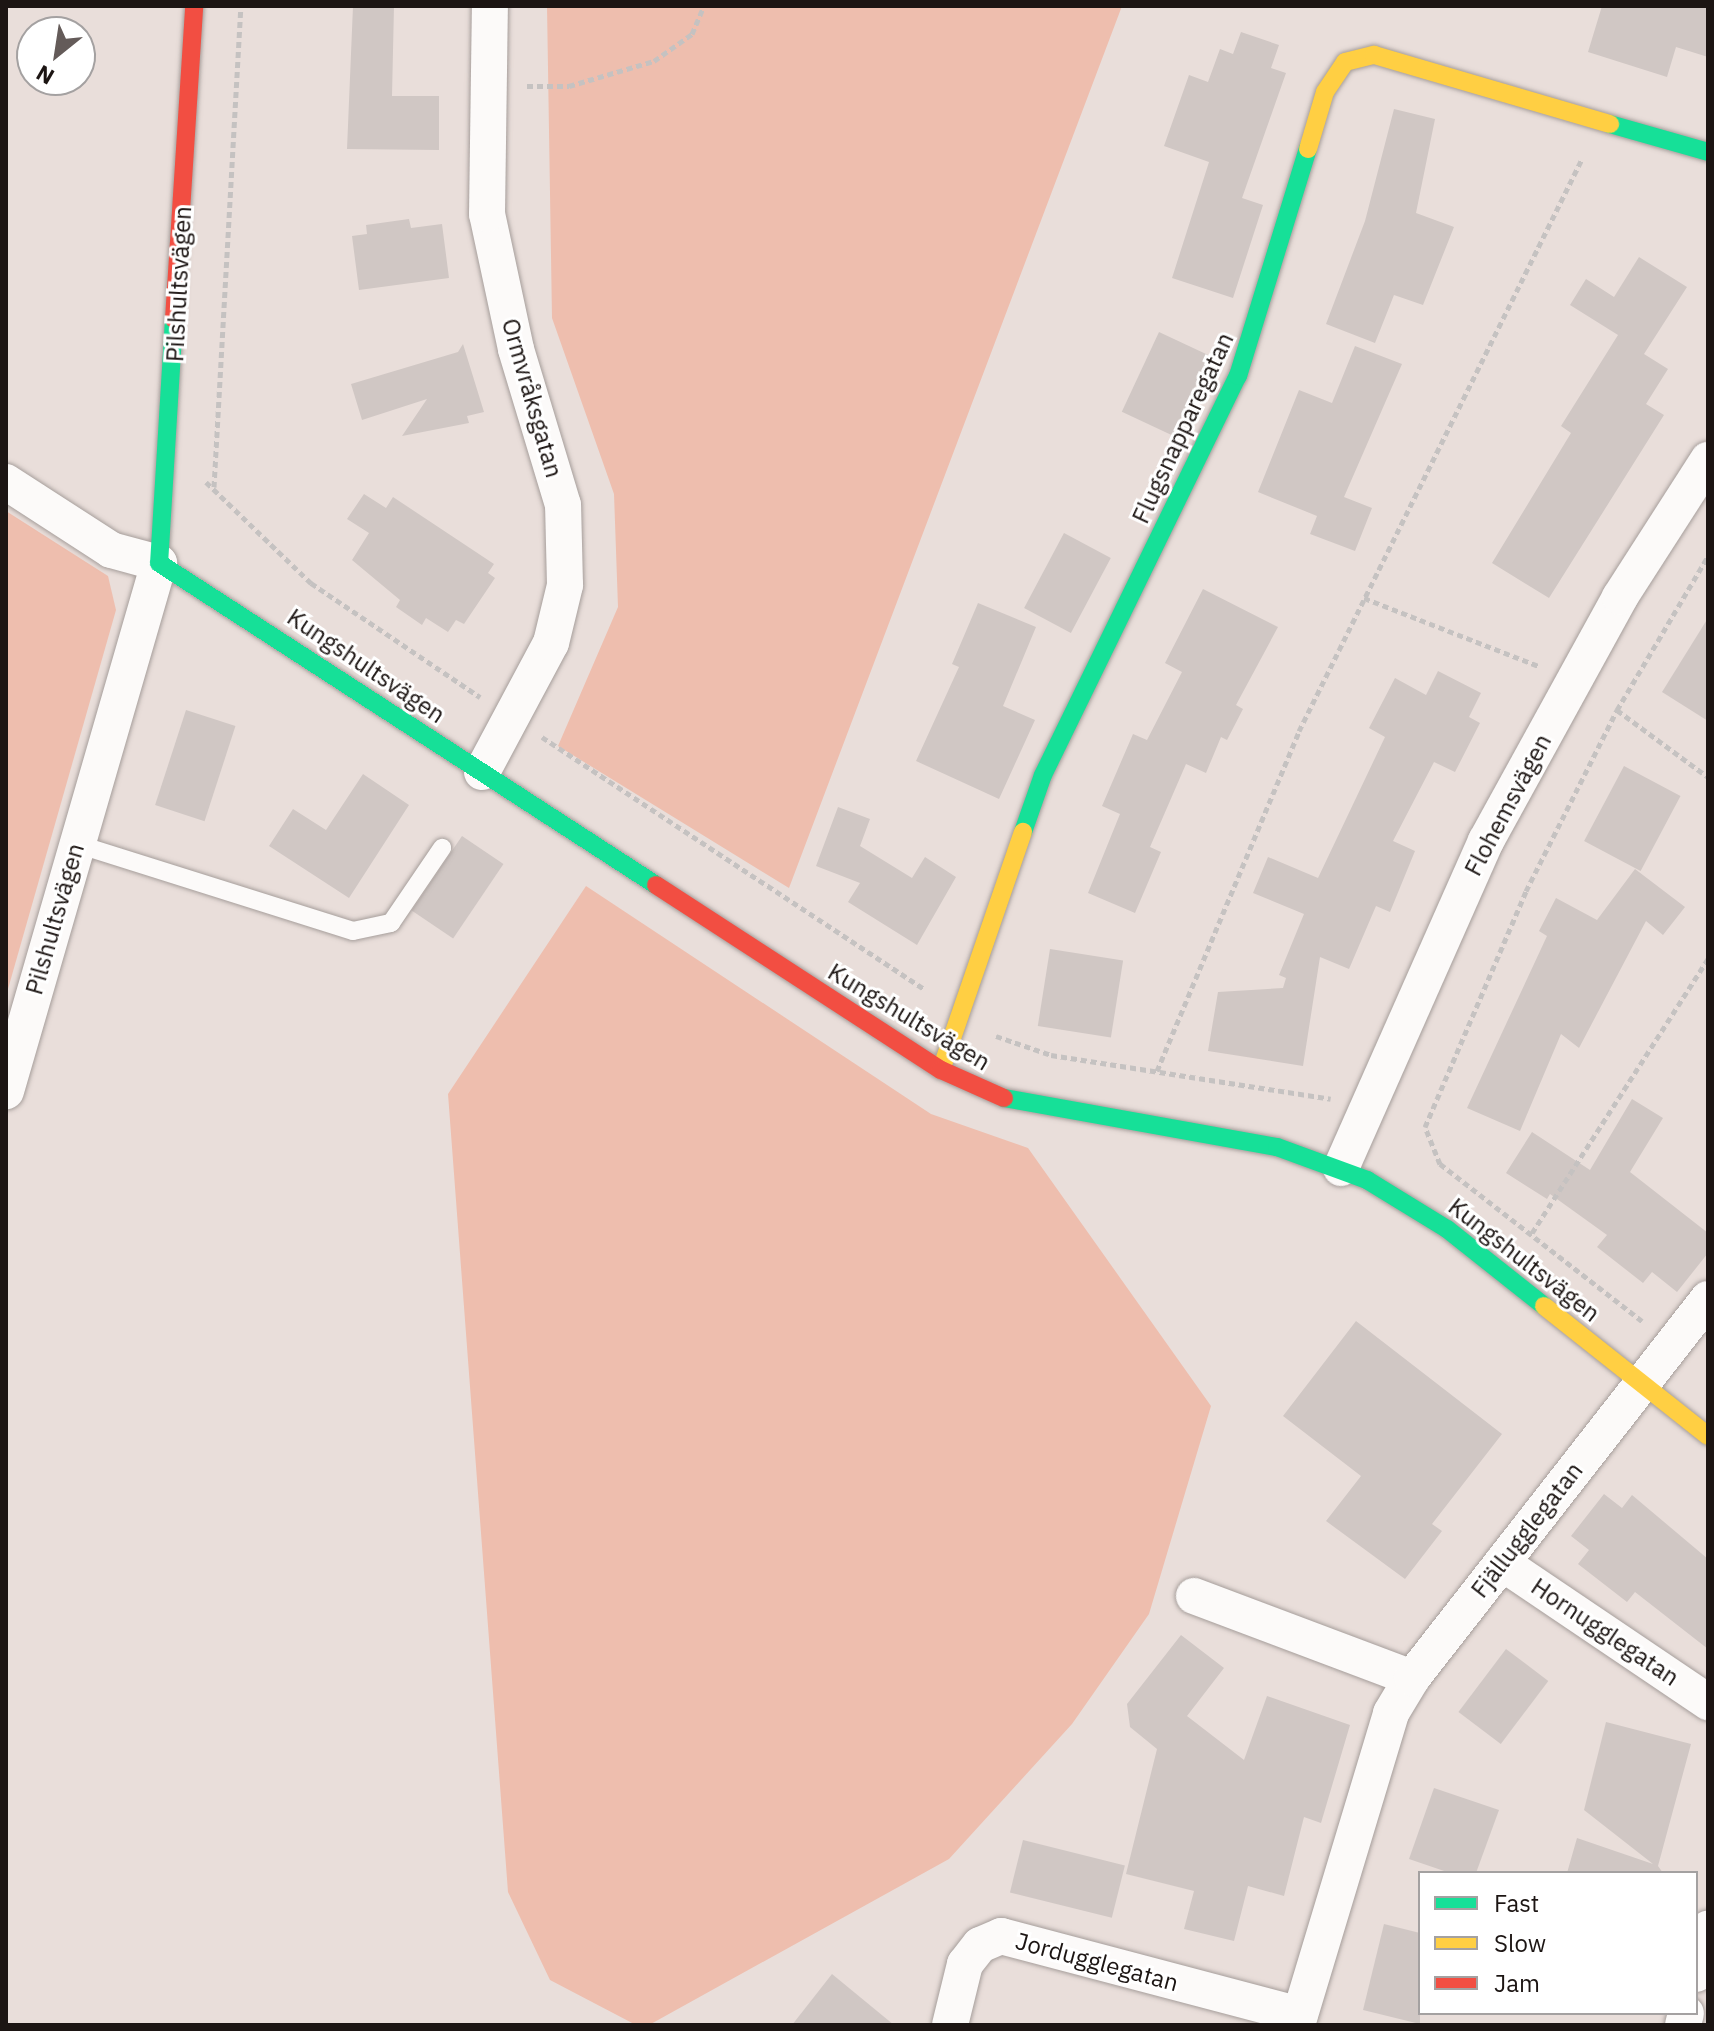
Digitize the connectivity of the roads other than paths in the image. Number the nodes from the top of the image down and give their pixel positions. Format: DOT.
graph roads {
  1 [pos="194,6"];
  2 [pos="490,6"];
  3 [pos="1708,152"];
  4 [pos="1708,460"];
  5 [pos="6,482"];
  6 [pos="159,563"];
  7 [pos="482,772"];
  8 [pos="77,844"];
  9 [pos="442,848"];
  10 [pos="941,1070"];
  11 [pos="6,1091"];
  12 [pos="1341,1168"];
  13 [pos="1708,1299"];
  14 [pos="1643,1383"];
  15 [pos="1708,1436"];
  16 [pos="1502,1563"];
  17 [pos="1194,1596"];
  18 [pos="1412,1678"];
  19 [pos="1708,1702"];
  20 [pos="1708,1929"];
  21 [pos="1698,1966"];
  22 [pos="1298,2020"];
  23 [pos="950,2025"];
  1 -- 6 [label="street, Pilshultsvägen"];
  2 -- 7 [label="street, Ormvråksgatan"];
  3 -- 10 [label="street, Flugsnapparegatan"];
  4 -- 12 [label="street, Flohemsvägen"];
  5 -- 6 [label="street"];
  6 -- 7 [label="street, Kungshultsvägen"];
  6 -- 8 [label="street, Pilshultsvägen"];
  7 -- 10 [label="street, Kungshultsvägen"];
  8 -- 9 [label="lane"];
  8 -- 11 [label="street, Pilshultsvägen"];
  10 -- 12 [label="street, Kungshultsvägen"];
  12 -- 14 [label="street, Kungshultsvägen"];
  13 -- 14 [label="street, Fjällugglegatan"];
  14 -- 15 [label="street, Kungshultsvägen"];
  14 -- 16 [label="street, Fjällugglegatan"];
  16 -- 18 [label="street, Fjällugglegatan"];
  16 -- 19 [label="street, Hornugglegatan"];
  17 -- 18 [label="street"];
  18 -- 22 [label="street, Fjällugglegatan"];
  20 -- 21 [label="street"];
  22 -- 23 [label="street, Jordugglegatan"];
}
